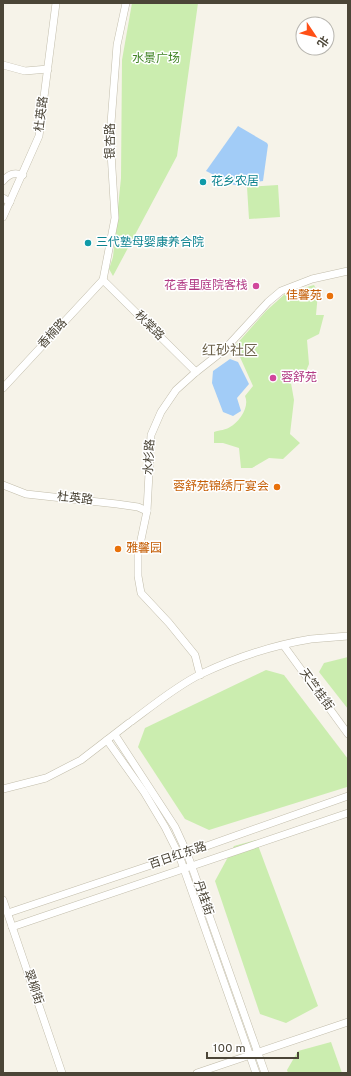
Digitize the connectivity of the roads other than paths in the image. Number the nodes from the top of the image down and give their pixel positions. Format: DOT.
graph roads {
  1 [pos="56,3"];
  2 [pos="126,3"];
  3 [pos="3,65"];
  4 [pos="48,69"];
  5 [pos="23,176"];
  6 [pos="3,181"];
  7 [pos="3,198"];
  8 [pos="10,202"];
  9 [pos="3,217"];
  10 [pos="348,271"];
  11 [pos="103,280"];
  12 [pos="196,372"];
  13 [pos="3,388"];
  14 [pos="3,485"];
  15 [pos="147,511"];
  16 [pos="348,636"];
  17 [pos="284,646"];
  18 [pos="200,675"];
  19 [pos="348,734"];
  20 [pos="114,735"];
  21 [pos="107,740"];
  22 [pos="3,789"];
  23 [pos="348,796"];
  24 [pos="348,813"];
  25 [pos="187,853"];
  26 [pos="179,856"];
  27 [pos="192,866"];
  28 [pos="183,869"];
  29 [pos="3,900"];
  30 [pos="8,913"];
  31 [pos="12,927"];
  32 [pos="348,1022"];
  33 [pos="258,1053"];
  34 [pos="250,1056"];
  35 [pos="62,1073"];
  36 [pos="197,1073"];
  37 [pos="256,1073"];
  38 [pos="265,1073"];
  1 -- 4 [label="street, 杜英路"];
  2 -- 11 [label="street, 银杏路"];
  3 -- 4 [label="street"];
  4 -- 5 [label="street, 杜英路"];
  5 -- 6 [label="street"];
  5 -- 8 [label="street, 杜英路"];
  7 -- 8 [label="street"];
  8 -- 9 [label="street, 杜英路"];
  10 -- 12 [label="street, 水杉路"];
  11 -- 12 [label="street, 秋棠路"];
  11 -- 13 [label="street, 香楠路"];
  12 -- 15 [label="street, 水杉路"];
  14 -- 15 [label="street, 杜英路"];
  15 -- 18 [label="street, 水杉路"];
  16 -- 17 [label="street"];
  17 -- 18 [label="street"];
  17 -- 19 [label="street, 天竺桂街"];
  18 -- 20 [label="street"];
  20 -- 21 [label="street"];
  20 -- 25 [label="street, 丹桂街"];
  21 -- 22 [label="street"];
  21 -- 26 [label="street, 丹桂街"];
  23 -- 25 [label="street, 百日红东路"];
  24 -- 27 [label="street, 百日红东路"];
  25 -- 26 [label="street, 百日红东路"];
  25 -- 27 [label="street, 丹桂街"];
  26 -- 28 [label="street, 丹桂街"];
  26 -- 30 [label="street, 百日红东路"];
  27 -- 28 [label="street, 百日红东路"];
  27 -- 33 [label="street, 丹桂街"];
  28 -- 31 [label="street, 百日红东路"];
  28 -- 34 [label="street, 丹桂街"];
  29 -- 30 [label="street, 翠柳街"];
  30 -- 31 [label="street, 翠柳街"];
  31 -- 35 [label="street, 翠柳街"];
  32 -- 33 [label="street"];
  33 -- 34 [label="street"];
  33 -- 38 [label="street, 丹桂街"];
  34 -- 36 [label="street"];
  34 -- 37 [label="street, 丹桂街"];
}
